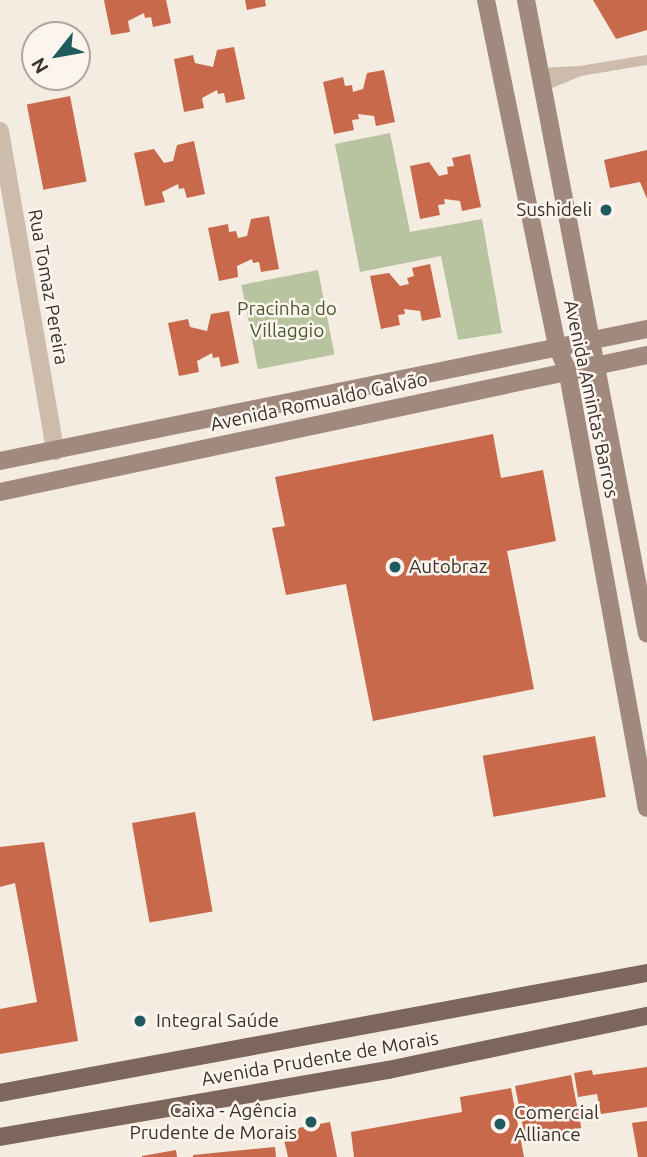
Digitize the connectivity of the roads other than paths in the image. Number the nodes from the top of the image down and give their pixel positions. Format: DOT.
graph roads {
  1 [pos="486,0"];
  2 [pos="526,0"];
  3 [pos="647,60"];
  4 [pos="540,80"];
  5 [pos="0,135"];
  6 [pos="647,329"];
  7 [pos="589,340"];
  8 [pos="557,346"];
  9 [pos="647,355"];
  10 [pos="598,363"];
  11 [pos="567,369"];
  12 [pos="55,450"];
  13 [pos="0,461"];
  14 [pos="0,492"];
  15 [pos="647,634"];
  16 [pos="647,808"];
  17 [pos="647,972"];
  18 [pos="647,1016"];
  19 [pos="0,1093"];
  20 [pos="0,1137"];
  1 -- 8 [label="main road, Avenida Amintas Barros"];
  2 -- 4 [label="main road, Avenida Amintas Barros"];
  3 -- 4 [label="lane"];
  4 -- 7 [label="main road, Avenida Amintas Barros"];
  5 -- 12 [label="street, Rua Tomaz Pereira"];
  6 -- 7 [label="main road, Avenida Romualdo Galvão"];
  7 -- 8 [label="main road, Avenida Romualdo Galvão"];
  7 -- 10 [label="main road, Avenida Amintas Barros"];
  8 -- 11 [label="main road, Avenida Amintas Barros"];
  8 -- 12 [label="main road, Avenida Romualdo Galvão"];
  9 -- 10 [label="main road, Avenida Romualdo Galvão"];
  10 -- 11 [label="main road, Avenida Romualdo Galvão"];
  10 -- 15 [label="main road, Avenida Amintas Barros"];
  11 -- 14 [label="main road, Avenida Romualdo Galvão"];
  11 -- 16 [label="main road, Avenida Amintas Barros"];
  12 -- 13 [label="main road, Avenida Romualdo Galvão"];
  17 -- 19 [label="main road, Avenida Prudente de Morais"];
  18 -- 20 [label="main road, Avenida Prudente de Morais"];
}
